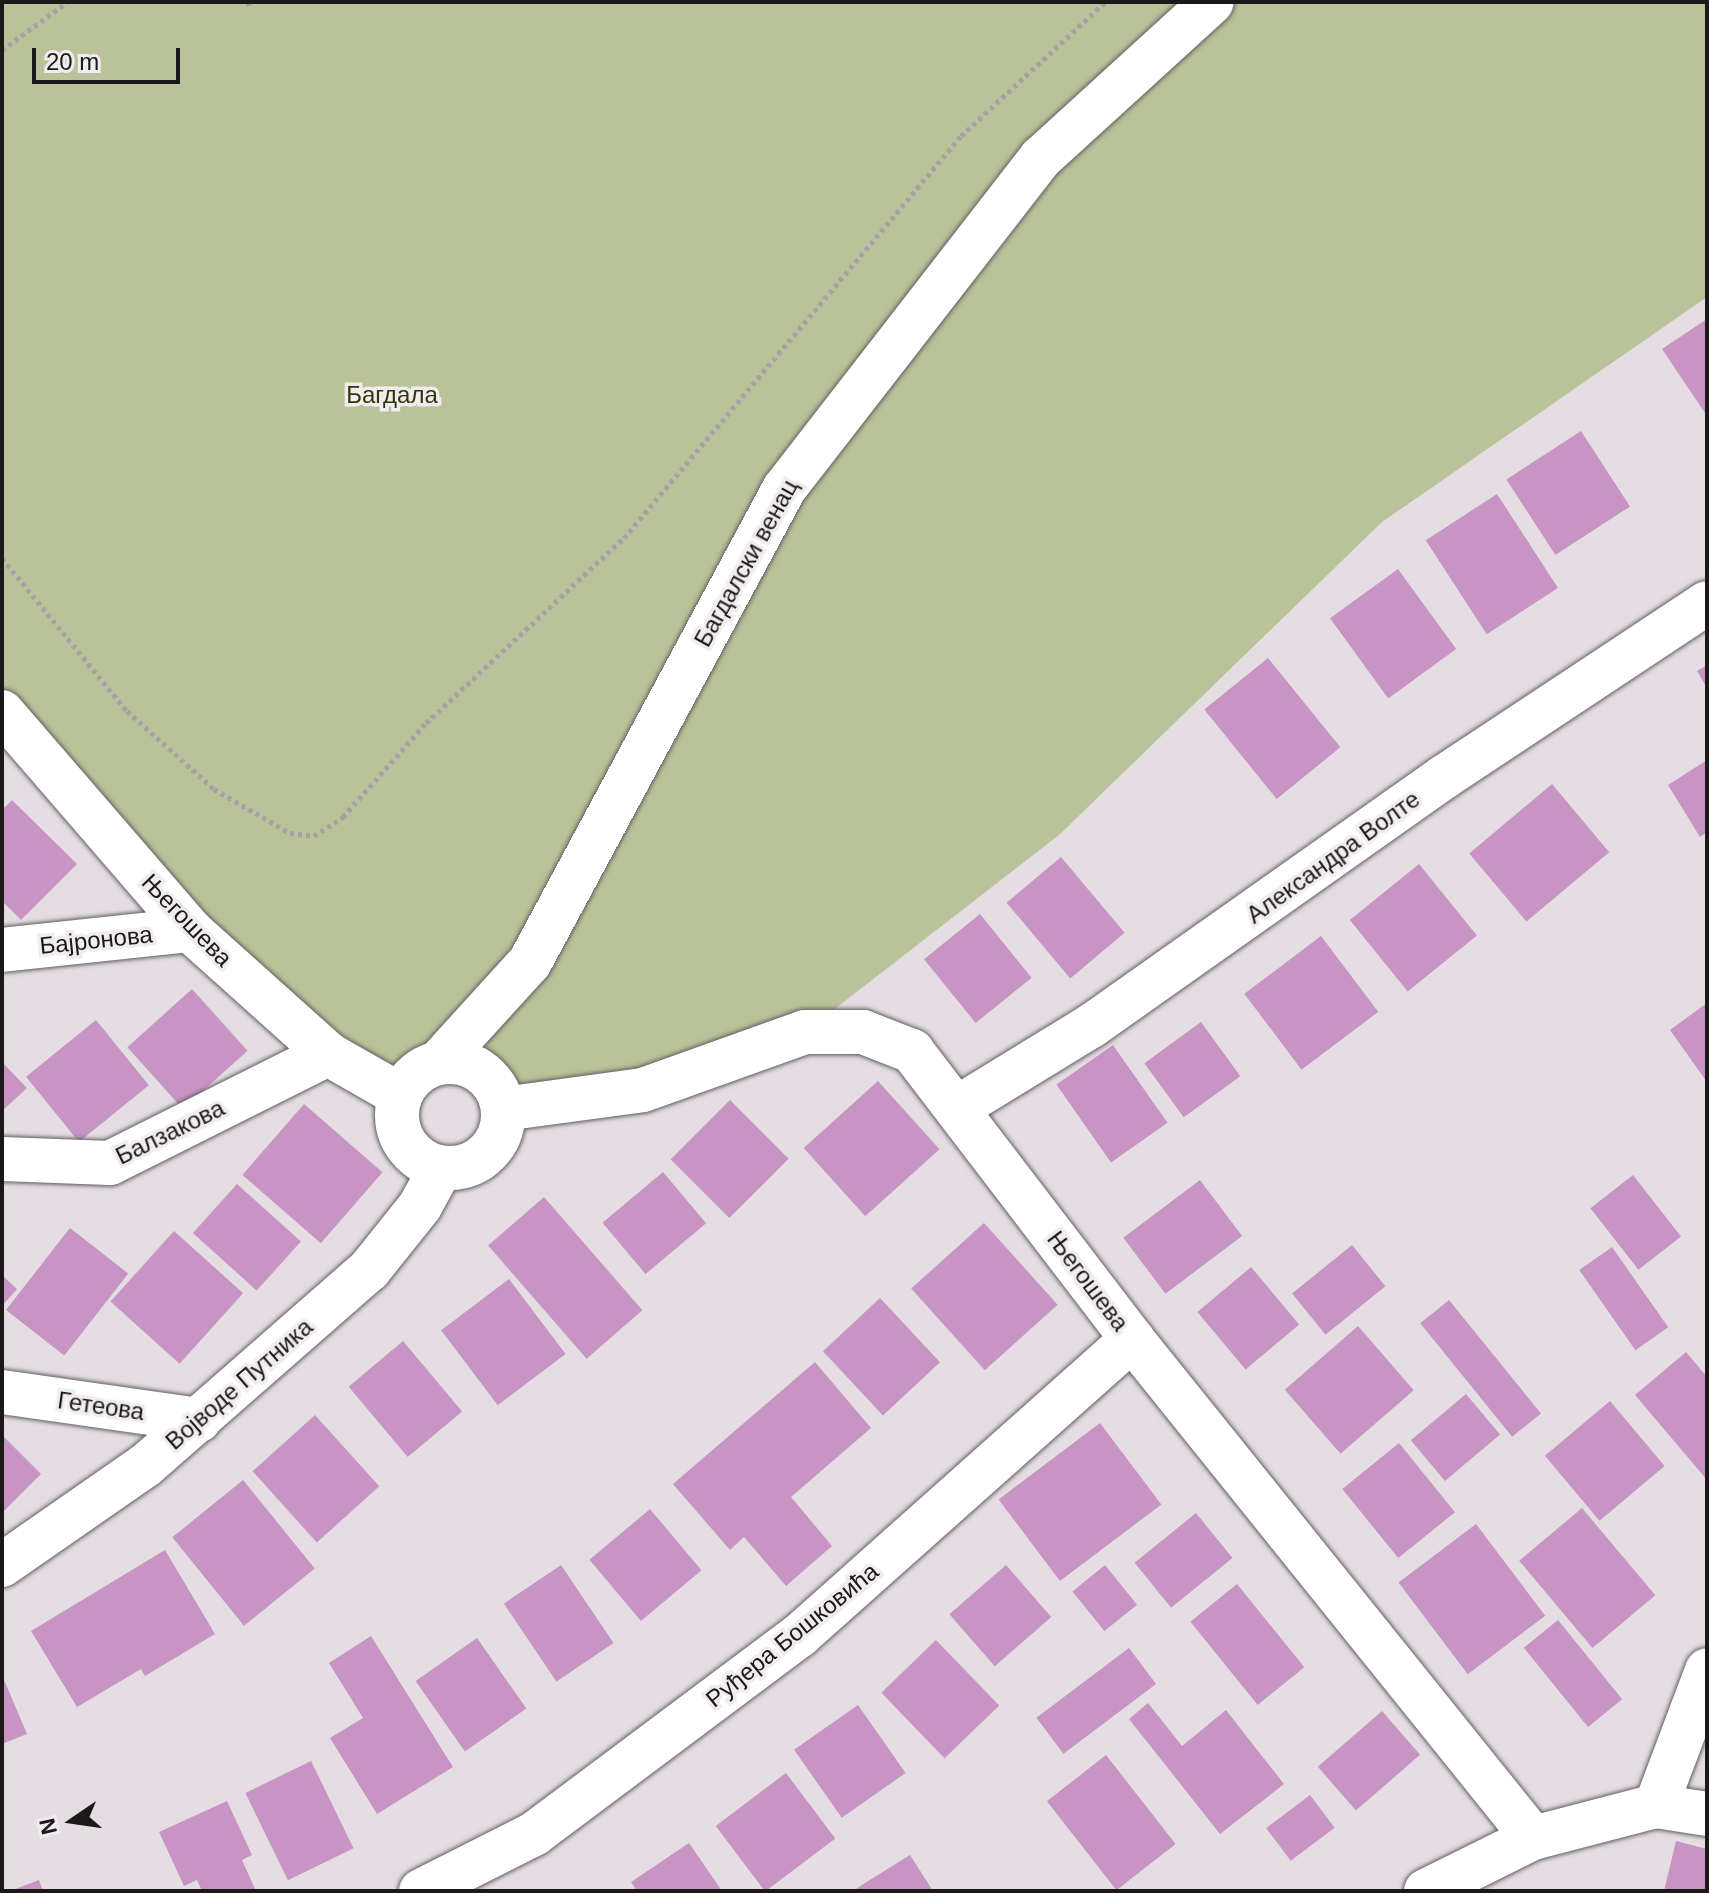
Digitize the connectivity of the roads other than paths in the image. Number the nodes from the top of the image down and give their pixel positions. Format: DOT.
graph roads {
  1 [pos="1212,2"];
  2 [pos="1707,603"];
  3 [pos="2,712"];
  4 [pos="190,930"];
  5 [pos="2,950"];
  6 [pos="328,1054"];
  7 [pos="439,1062"];
  8 [pos="400,1095"];
  9 [pos="957,1108"];
  10 [pos="503,1109"];
  11 [pos="2,1159"];
  12 [pos="441,1168"];
  13 [pos="1132,1339"];
  14 [pos="2,1392"];
  15 [pos="199,1420"];
  16 [pos="2,1565"];
  17 [pos="1707,1670"];
  18 [pos="1656,1806"];
  19 [pos="1707,1814"];
  20 [pos="1533,1838"];
  21 [pos="421,1891"];
  22 [pos="1426,1891"];
  1 -- 7 [label="street, Багдалски венац"];
  2 -- 9 [label="street, Александра Волте"];
  3 -- 4 [label="street, Његошева"];
  4 -- 5 [label="street, Бајронова"];
  4 -- 6 [label="street, Његошева"];
  6 -- 8 [label="street, Његошева"];
  6 -- 11 [label="street, Балзакова"];
  7 -- 8 [label="street"];
  7 -- 10 [label="street"];
  8 -- 12 [label="street"];
  9 -- 10 [label="street, Његошева"];
  9 -- 13 [label="street, Његошева"];
  10 -- 12 [label="street"];
  12 -- 15 [label="street, Војводе Путника"];
  13 -- 20 [label="street, Његошева"];
  13 -- 21 [label="street, Руђера Бошковића"];
  14 -- 15 [label="street, Гетеова"];
  15 -- 16 [label="street, Војводе Путника"];
  17 -- 18 [label="street"];
  18 -- 19 [label="street"];
  18 -- 20 [label="street"];
  20 -- 22 [label="street"];
}
